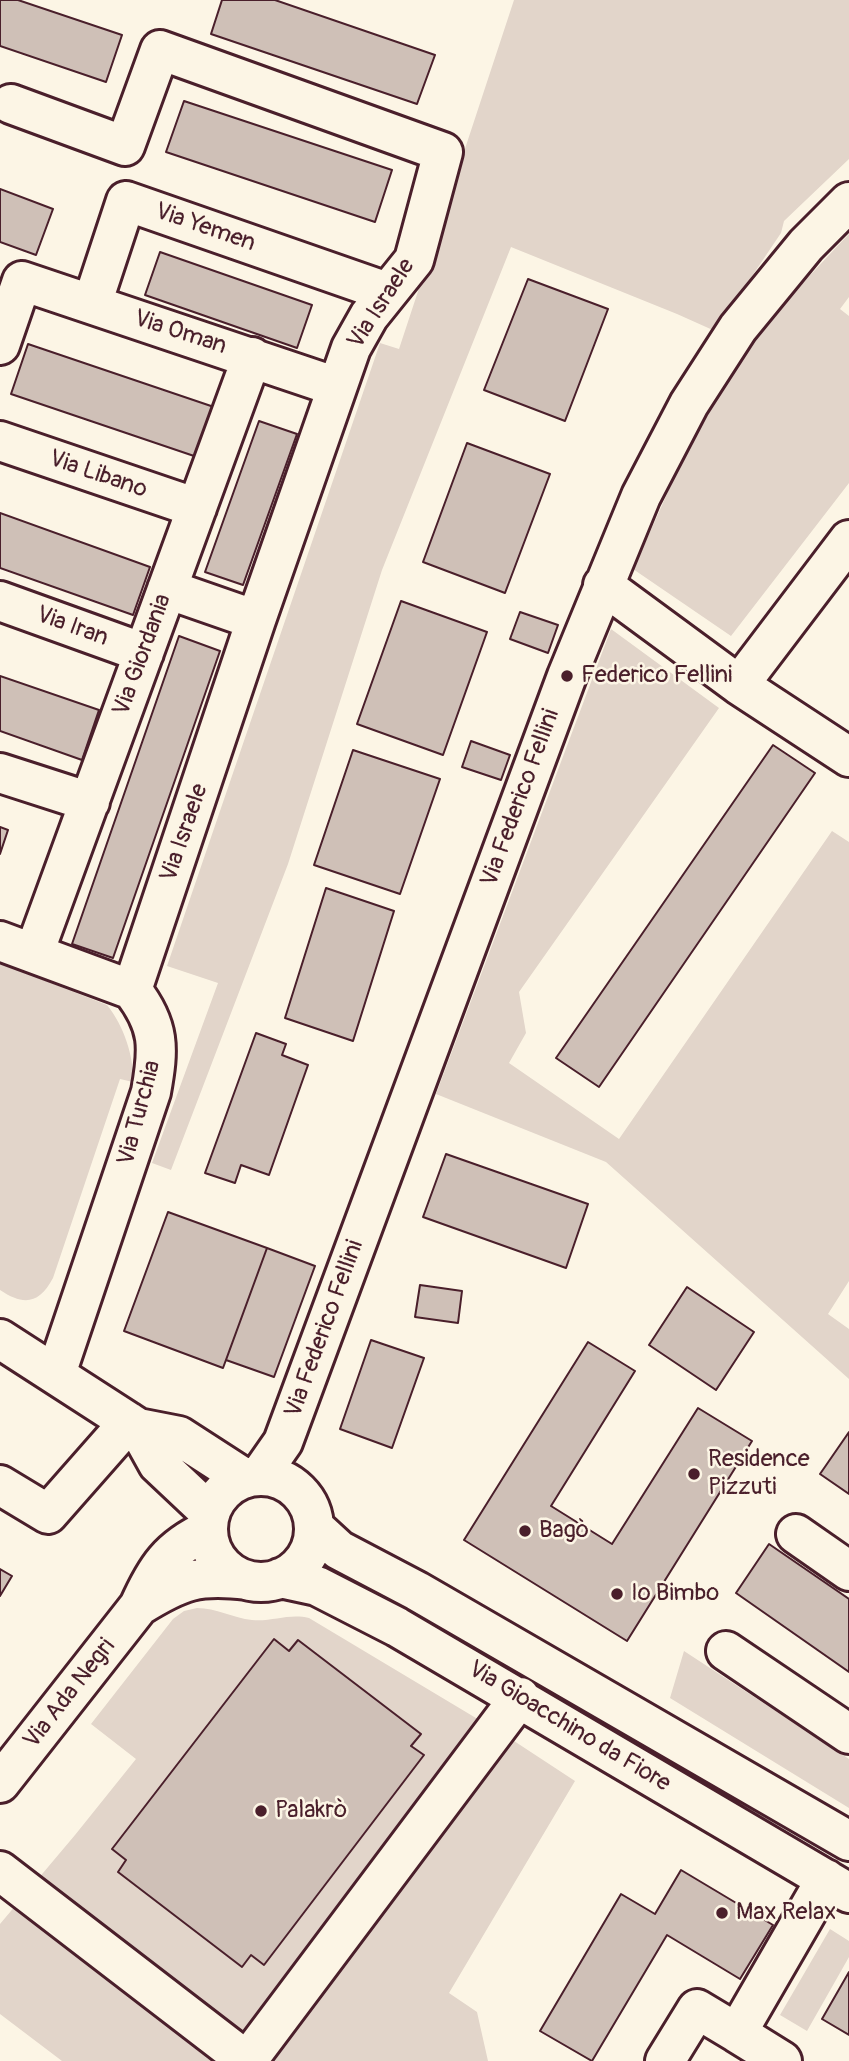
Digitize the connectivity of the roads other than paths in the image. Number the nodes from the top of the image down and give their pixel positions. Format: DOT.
graph roads {
  1 [pos="11,104"];
  2 [pos="849,202"];
  3 [pos="387,292"];
  4 [pos="92,304"];
  5 [pos="0,345"];
  6 [pos="251,357"];
  7 [pos="337,387"];
  8 [pos="0,441"];
  9 [pos="197,508"];
  10 [pos="849,540"];
  11 [pos="603,585"];
  12 [pos="167,589"];
  13 [pos="0,601"];
  14 [pos="256,620"];
  15 [pos="144,653"];
  16 [pos="739,685"];
  17 [pos="849,757"];
  18 [pos="0,773"];
  19 [pos="90,803"];
  20 [pos="17,947"];
  21 [pos="132,990"];
  22 [pos="0,1339"];
  23 [pos="56,1374"];
  24 [pos="134,1425"];
  25 [pos="265,1480"];
  26 [pos="0,1485"];
  27 [pos="209,1521"];
  28 [pos="314,1527"];
  29 [pos="796,1534"];
  30 [pos="849,1571"];
  31 [pos="263,1579"];
  32 [pos="139,1606"];
  33 [pos="726,1651"];
  34 [pos="520,1697"];
  35 [pos="849,1734"];
  36 [pos="0,1783"];
  37 [pos="849,1841"];
  38 [pos="0,1871"];
  39 [pos="837,1886"];
  40 [pos="737,2033"];
  41 [pos="665,2061"];
  42 [pos="782,2061"];
  1 -- 3 [label="street, Via Israele"];
  2 -- 11 [label="street, Via Federico Fellini"];
  3 -- 4 [label="street, Via Yemen"];
  3 -- 7 [label="street, Via Israele"];
  4 -- 5 [label="street, Via Oman"];
  4 -- 6 [label="street, Via Oman"];
  6 -- 7 [label="street, Via Oman"];
  6 -- 9 [label="street, Via Giordania"];
  7 -- 14 [label="street, Via Israele"];
  8 -- 9 [label="street, Via Libano"];
  9 -- 12 [label="street, Via Giordania"];
  10 -- 16 [label="street"];
  11 -- 16 [label="street"];
  11 -- 25 [label="street, Via Federico Fellini"];
  12 -- 14 [label="street"];
  12 -- 15 [label="street, Via Giordania"];
  13 -- 15 [label="street, Via Iran"];
  14 -- 21 [label="street, Via Israele"];
  15 -- 19 [label="street, Via Giordania"];
  16 -- 17 [label="street"];
  18 -- 19 [label="street"];
  19 -- 20 [label="street, Via Giordania"];
  20 -- 21 [label="street"];
  21 -- 23 [label="street, Via Turchia"];
  22 -- 23 [label="street"];
  23 -- 24 [label="street"];
  24 -- 25 [label="street"];
  24 -- 26 [label="street"];
  24 -- 27 [label="street"];
  25 -- 27 [label="street"];
  25 -- 28 [label="street"];
  27 -- 31 [label="street"];
  27 -- 32 [label="street, Via Ada Negri"];
  28 -- 31 [label="street"];
  28 -- 37 [label="street, Via Gioacchino da Fiore"];
  29 -- 30 [label="street"];
  31 -- 32 [label="street, Via Ada Negri"];
  31 -- 34 [label="street, Via Gioacchino da Fiore"];
  32 -- 36 [label="street, Via Ada Negri"];
  33 -- 35 [label="street"];
  34 -- 38 [label="street"];
  34 -- 39 [label="street, Via Gioacchino da Fiore"];
  39 -- 40 [label="street"];
  40 -- 41 [label="street"];
  40 -- 42 [label="street"];
}
